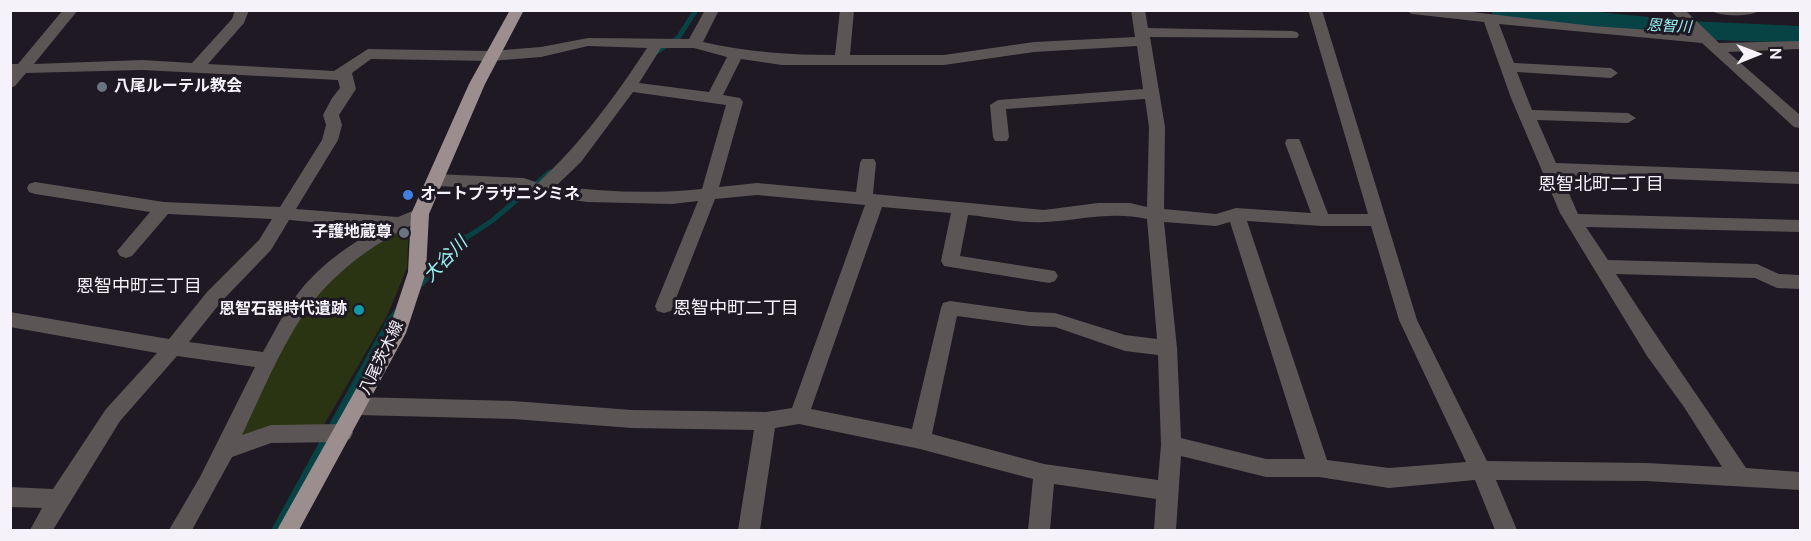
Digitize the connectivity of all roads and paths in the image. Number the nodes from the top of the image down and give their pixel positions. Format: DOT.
graph roads {
  1 [pos="71,10"];
  2 [pos="242,10"];
  3 [pos="516,10"];
  4 [pos="712,10"];
  5 [pos="848,10"];
  6 [pos="1138,10"];
  7 [pos="1315,10"];
  8 [pos="1412,10"];
  9 [pos="1717,10"];
  10 [pos="1754,10"];
  11 [pos="1681,14"];
  12 [pos="1490,18"];
  13 [pos="1292,35"];
  14 [pos="1143,36"];
  15 [pos="1709,41"];
  16 [pos="657,43"];
  17 [pos="694,44"];
  18 [pos="1800,45"];
  19 [pos="736,54"];
  20 [pos="490,57"];
  21 [pos="842,60"];
  22 [pos="1508,67"];
  23 [pos="16,69"];
  24 [pos="195,69"];
  25 [pos="344,72"];
  26 [pos="1611,73"];
  27 [pos="10,83"];
  28 [pos="629,87"];
  29 [pos="1152,93"];
  30 [pos="714,98"];
  31 [pos="1526,115"];
  32 [pos="1628,118"];
  33 [pos="1800,123"];
  34 [pos="1000,137"];
  35 [pos="1293,142"];
  36 [pos="868,163"];
  37 [pos="1550,169"];
  38 [pos="1800,178"];
  39 [pos="436,180"];
  40 [pos="35,188"];
  41 [pos="541,190"];
  42 [pos="709,194"];
  43 [pos="870,199"];
  44 [pos="961,207"];
  45 [pos="164,208"];
  46 [pos="287,214"];
  47 [pos="420,214"];
  48 [pos="1236,214"];
  49 [pos="1155,215"];
  50 [pos="1322,220"];
  51 [pos="1379,220"];
  52 [pos="1574,220"];
  53 [pos="398,223"];
  54 [pos="1800,225"];
  55 [pos="126,251"];
  56 [pos="1602,267"];
  57 [pos="1049,276"];
  58 [pos="1800,282"];
  59 [pos="664,306"];
  60 [pos="10,319"];
  61 [pos="173,348"];
  62 [pos="1167,348"];
  63 [pos="268,361"];
  64 [pos="358,406"];
  65 [pos="799,415"];
  66 [pos="766,421"];
  67 [pos="343,433"];
  68 [pos="920,440"];
  69 [pos="1171,445"];
  70 [pos="225,450"];
  71 [pos="1319,468"];
  72 [pos="1481,470"];
  73 [pos="1044,473"];
  74 [pos="1739,476"];
  75 [pos="1800,481"];
  76 [pos="1169,491"];
  77 [pos="10,497"];
  78 [pos="59,499"];
  79 [pos="41,531"];
  80 [pos="180,531"];
  81 [pos="288,531"];
  82 [pos="749,531"];
  83 [pos="1039,531"];
  84 [pos="1165,531"];
  85 [pos="1506,531"];
  1 -- 23 [label="street"];
  2 -- 24 [label="street"];
  3 -- 20 [label="main road, 八尾茨木線"];
  4 -- 17 [label="street"];
  5 -- 21 [label="street"];
  6 -- 14 [label="street"];
  7 -- 51 [label="street"];
  8 -- 12 [label="street"];
  9 -- 10 [label="street"];
  11 -- 15 [label="street"];
  12 -- 15 [label="street"];
  12 -- 22 [label="street"];
  13 -- 14 [label="street"];
  14 -- 21 [label="street"];
  14 -- 29 [label="street"];
  15 -- 18 [label="street"];
  15 -- 33 [label="street"];
  16 -- 17 [label="street"];
  16 -- 20 [label="street"];
  16 -- 28 [label="street"];
  17 -- 19 [label="street"];
  19 -- 21 [label="street"];
  19 -- 30 [label="street"];
  20 -- 25 [label="street"];
  20 -- 39 [label="main road, 八尾茨木線"];
  22 -- 26 [label="street"];
  22 -- 31 [label="street"];
  23 -- 24 [label="street"];
  23 -- 27 [label="street"];
  24 -- 25 [label="street"];
  25 -- 46 [label="street"];
  28 -- 30 [label="street"];
  28 -- 41 [label="street"];
  29 -- 34 [label="street"];
  29 -- 49 [label="street"];
  30 -- 42 [label="street"];
  31 -- 32 [label="street"];
  31 -- 37 [label="street"];
  35 -- 50 [label="street"];
  36 -- 43 [label="street"];
  37 -- 38 [label="street"];
  37 -- 52 [label="street"];
  39 -- 41 [label="street"];
  39 -- 47 [label="main road, 八尾茨木線"];
  40 -- 45 [label="street"];
  41 -- 42 [label="street"];
  42 -- 43 [label="street"];
  42 -- 59 [label="street"];
  43 -- 44 [label="street"];
  43 -- 65 [label="street"];
  44 -- 49 [label="street"];
  44 -- 57 [label="street"];
  45 -- 46 [label="street"];
  45 -- 55 [label="street"];
  46 -- 53 [label="street"];
  46 -- 61 [label="street"];
  47 -- 53 [label="street"];
  47 -- 64 [label="main road, 八尾茨木線"];
  48 -- 49 [label="street"];
  48 -- 50 [label="street"];
  48 -- 71 [label="street"];
  49 -- 62 [label="street"];
  50 -- 51 [label="street"];
  51 -- 72 [label="street"];
  52 -- 54 [label="street"];
  52 -- 56 [label="street"];
  53 -- 63 [label="street"];
  56 -- 58 [label="street"];
  56 -- 74 [label="street"];
  60 -- 61 [label="street"];
  61 -- 63 [label="street"];
  61 -- 78 [label="street"];
  62 -- 68 [label="street"];
  62 -- 69 [label="street"];
  63 -- 70 [label="street"];
  64 -- 66 [label="street"];
  64 -- 67 [label="main road, 八尾茨木線"];
  65 -- 66 [label="street"];
  65 -- 68 [label="street"];
  66 -- 82 [label="street"];
  67 -- 70 [label="street"];
  67 -- 81 [label="main road, 八尾茨木線"];
  68 -- 73 [label="street"];
  69 -- 71 [label="street"];
  69 -- 76 [label="street"];
  70 -- 80 [label="street"];
  71 -- 72 [label="street"];
  72 -- 74 [label="street"];
  72 -- 85 [label="street"];
  73 -- 76 [label="street"];
  73 -- 83 [label="street"];
  74 -- 75 [label="street"];
  76 -- 84 [label="street"];
  77 -- 78 [label="street"];
  78 -- 79 [label="street"];
}
